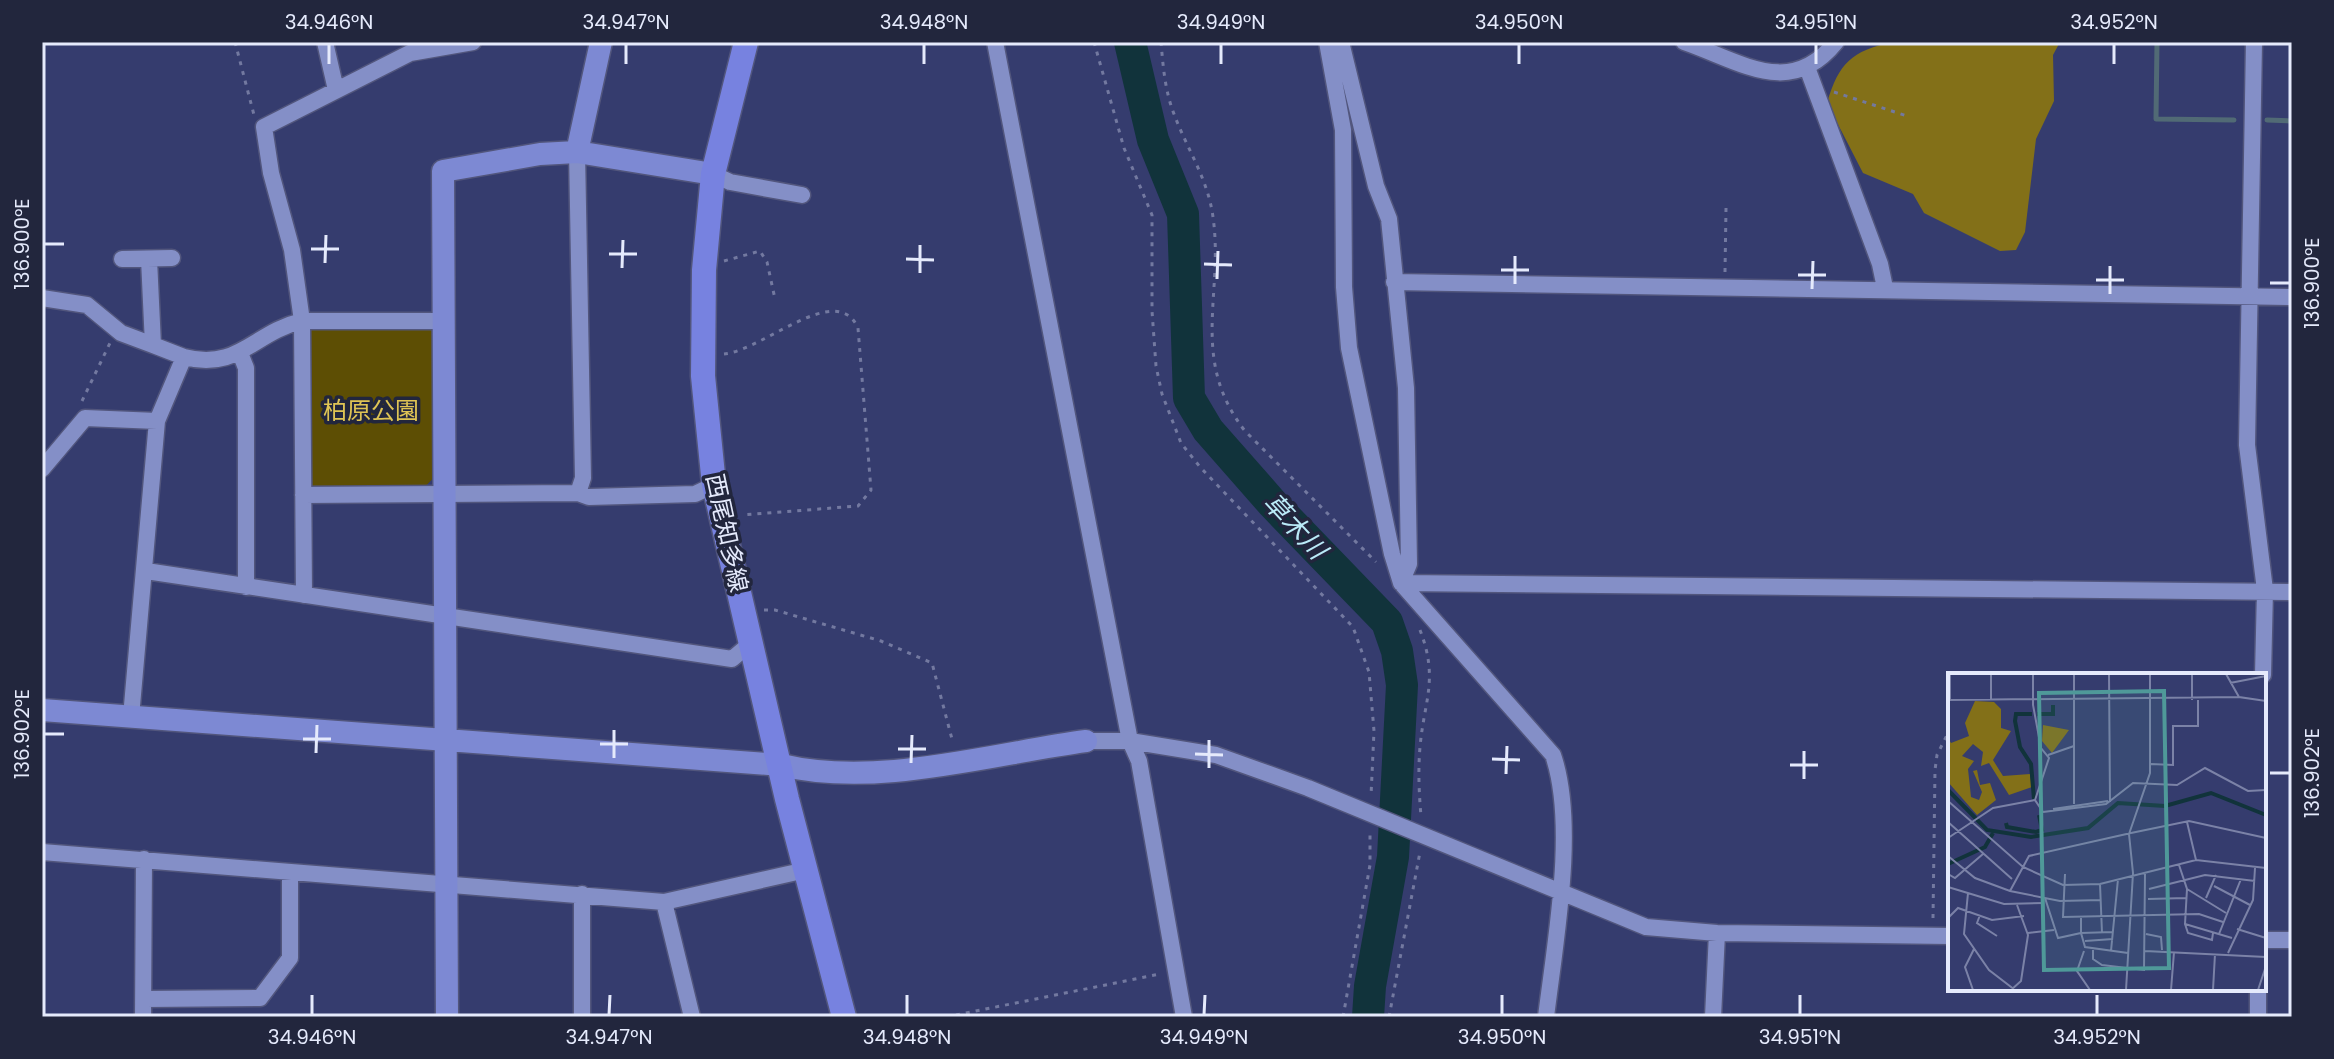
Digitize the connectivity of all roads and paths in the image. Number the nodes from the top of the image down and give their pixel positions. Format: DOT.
graph roads {
  1 [pos="235,42"];
  2 [pos="325,42"];
  3 [pos="473,42"];
  4 [pos="601,42"];
  5 [pos="746,42"];
  6 [pos="995,42"];
  7 [pos="1094,42"];
  8 [pos="1161,42"];
  9 [pos="1327,42"];
  10 [pos="1341,42"];
  11 [pos="1684,42"];
  12 [pos="1836,42"];
  13 [pos="2254,42"];
  14 [pos="1811,77"];
  15 [pos="336,90"];
  16 [pos="1907,116"];
  17 [pos="264,127"];
  18 [pos="577,152"];
  19 [pos="713,174"];
  20 [pos="802,195"];
  21 [pos="1726,208"];
  22 [pos="172,258"];
  23 [pos="122,259"];
  24 [pos="149,259"];
  25 [pos="704,261"];
  26 [pos="1394,282"];
  27 [pos="1885,288"];
  28 [pos="1724,289"];
  29 [pos="2249,296"];
  30 [pos="2292,297"];
  31 [pos="42,298"];
  32 [pos="775,299"];
  33 [pos="302,321"];
  34 [pos="444,321"];
  35 [pos="116,329"];
  36 [pos="153,345"];
  37 [pos="240,353"];
  38 [pos="702,356"];
  39 [pos="184,357"];
  40 [pos="157,421"];
  41 [pos="77,425"];
  42 [pos="42,469"];
  43 [pos="714,485"];
  44 [pos="578,493"];
  45 [pos="303,495"];
  46 [pos="445,495"];
  47 [pos="723,521"];
  48 [pos="146,571"];
  49 [pos="1401,583"];
  50 [pos="246,587"];
  51 [pos="2265,590"];
  52 [pos="2292,592"];
  53 [pos="304,595"];
  54 [pos="744,613"];
  55 [pos="443,616"];
  56 [pos="1419,628"];
  57 [pos="751,643"];
  58 [pos="2263,673"];
  59 [pos="42,710"];
  60 [pos="131,717"];
  61 [pos="1948,733"];
  62 [pos="444,741"];
  63 [pos="1086,741"];
  64 [pos="1130,741"];
  65 [pos="958,762"];
  66 [pos="781,765"];
  67 [pos="1376,819"];
  68 [pos="1416,835"];
  69 [pos="42,852"];
  70 [pos="144,859"];
  71 [pos="806,870"];
  72 [pos="290,872"];
  73 [pos="446,882"];
  74 [pos="582,894"];
  75 [pos="1562,894"];
  76 [pos="664,902"];
  77 [pos="1717,933"];
  78 [pos="1942,936"];
  79 [pos="2266,940"];
  80 [pos="2292,940"];
  81 [pos="1175,971"];
  82 [pos="2258,991"];
  83 [pos="145,999"];
  84 [pos="956,1015"];
  85 [pos="143,1017"];
  86 [pos="447,1017"];
  87 [pos="582,1017"];
  88 [pos="692,1017"];
  89 [pos="844,1017"];
  90 [pos="1184,1017"];
  91 [pos="1343,1017"];
  92 [pos="1389,1017"];
  93 [pos="1546,1017"];
  94 [pos="1713,1017"];
  95 [pos="2258,1017"];
  1 -- 17 [label="path"];
  2 -- 15 [label="street"];
  3 -- 15 [label="street"];
  4 -- 18 [label="street"];
  5 -- 19 [label="main road, 西尾知多線"];
  6 -- 64 [label="street"];
  7 -- 67 [label="path"];
  8 -- 49 [label="path"];
  9 -- 49 [label="street"];
  10 -- 26 [label="street"];
  11 -- 14 [label="street"];
  12 -- 14 [label="street"];
  13 -- 29 [label="street"];
  14 -- 16 [label="path"];
  14 -- 27 [label="street"];
  15 -- 17 [label="street"];
  17 -- 33 [label="street"];
  18 -- 19 [label="street"];
  18 -- 34 [label="street"];
  18 -- 44 [label="street"];
  19 -- 20 [label="street"];
  19 -- 25 [label="main road, 西尾知多線"];
  21 -- 28 [label="path"];
  22 -- 24 [label="street"];
  23 -- 24 [label="street"];
  24 -- 36 [label="street"];
  25 -- 32 [label="path"];
  25 -- 38 [label="main road, 西尾知多線"];
  26 -- 28 [label="street"];
  26 -- 49 [label="street"];
  27 -- 28 [label="street"];
  27 -- 29 [label="street"];
  29 -- 30 [label="street"];
  29 -- 51 [label="street"];
  31 -- 35 [label="street"];
  33 -- 34 [label="street"];
  33 -- 37 [label="street"];
  33 -- 45 [label="street"];
  34 -- 46 [label="street"];
  35 -- 36 [label="street"];
  35 -- 41 [label="path"];
  36 -- 39 [label="street"];
  37 -- 39 [label="street"];
  37 -- 50 [label="street"];
  38 -- 43 [label="main road, 西尾知多線"];
  38 -- 47 [label="path"];
  39 -- 40 [label="street"];
  40 -- 41 [label="street"];
  40 -- 48 [label="street"];
  41 -- 42 [label="street"];
  43 -- 44 [label="street"];
  43 -- 47 [label="main road, 西尾知多線"];
  44 -- 46 [label="street"];
  45 -- 46 [label="street"];
  45 -- 53 [label="street"];
  46 -- 55 [label="street"];
  47 -- 54 [label="main road, 西尾知多線"];
  48 -- 50 [label="street"];
  48 -- 60 [label="street"];
  49 -- 51 [label="street"];
  49 -- 75 [label="street"];
  50 -- 53 [label="street"];
  51 -- 52 [label="street"];
  51 -- 58 [label="street"];
  53 -- 55 [label="street"];
  54 -- 57 [label="main road, 西尾知多線"];
  54 -- 65 [label="path"];
  55 -- 57 [label="street"];
  55 -- 62 [label="street"];
  56 -- 68 [label="path"];
  57 -- 66 [label="main road, 西尾知多線"];
  59 -- 60 [label="street"];
  60 -- 62 [label="street"];
  61 -- 78 [label="path"];
  62 -- 66 [label="street"];
  62 -- 73 [label="street"];
  63 -- 64 [label="street"];
  63 -- 65 [label="street"];
  64 -- 67 [label="street"];
  64 -- 81 [label="street"];
  65 -- 66 [label="street"];
  66 -- 71 [label="main road, 西尾知多線"];
  67 -- 68 [label="street"];
  67 -- 91 [label="path"];
  68 -- 75 [label="street"];
  68 -- 92 [label="path"];
  69 -- 70 [label="street"];
  70 -- 72 [label="street"];
  70 -- 83 [label="street"];
  71 -- 76 [label="street"];
  71 -- 89 [label="main road, 西尾知多線"];
  72 -- 73 [label="street"];
  72 -- 83 [label="street"];
  73 -- 74 [label="street"];
  73 -- 86 [label="street"];
  74 -- 76 [label="street"];
  74 -- 87 [label="street"];
  75 -- 77 [label="street"];
  75 -- 93 [label="street"];
  76 -- 88 [label="street"];
  77 -- 78 [label="street"];
  77 -- 94 [label="street"];
  79 -- 80 [label="street"];
  81 -- 84 [label="path"];
  81 -- 90 [label="street"];
  82 -- 95 [label="street"];
  83 -- 85 [label="street"];
}
